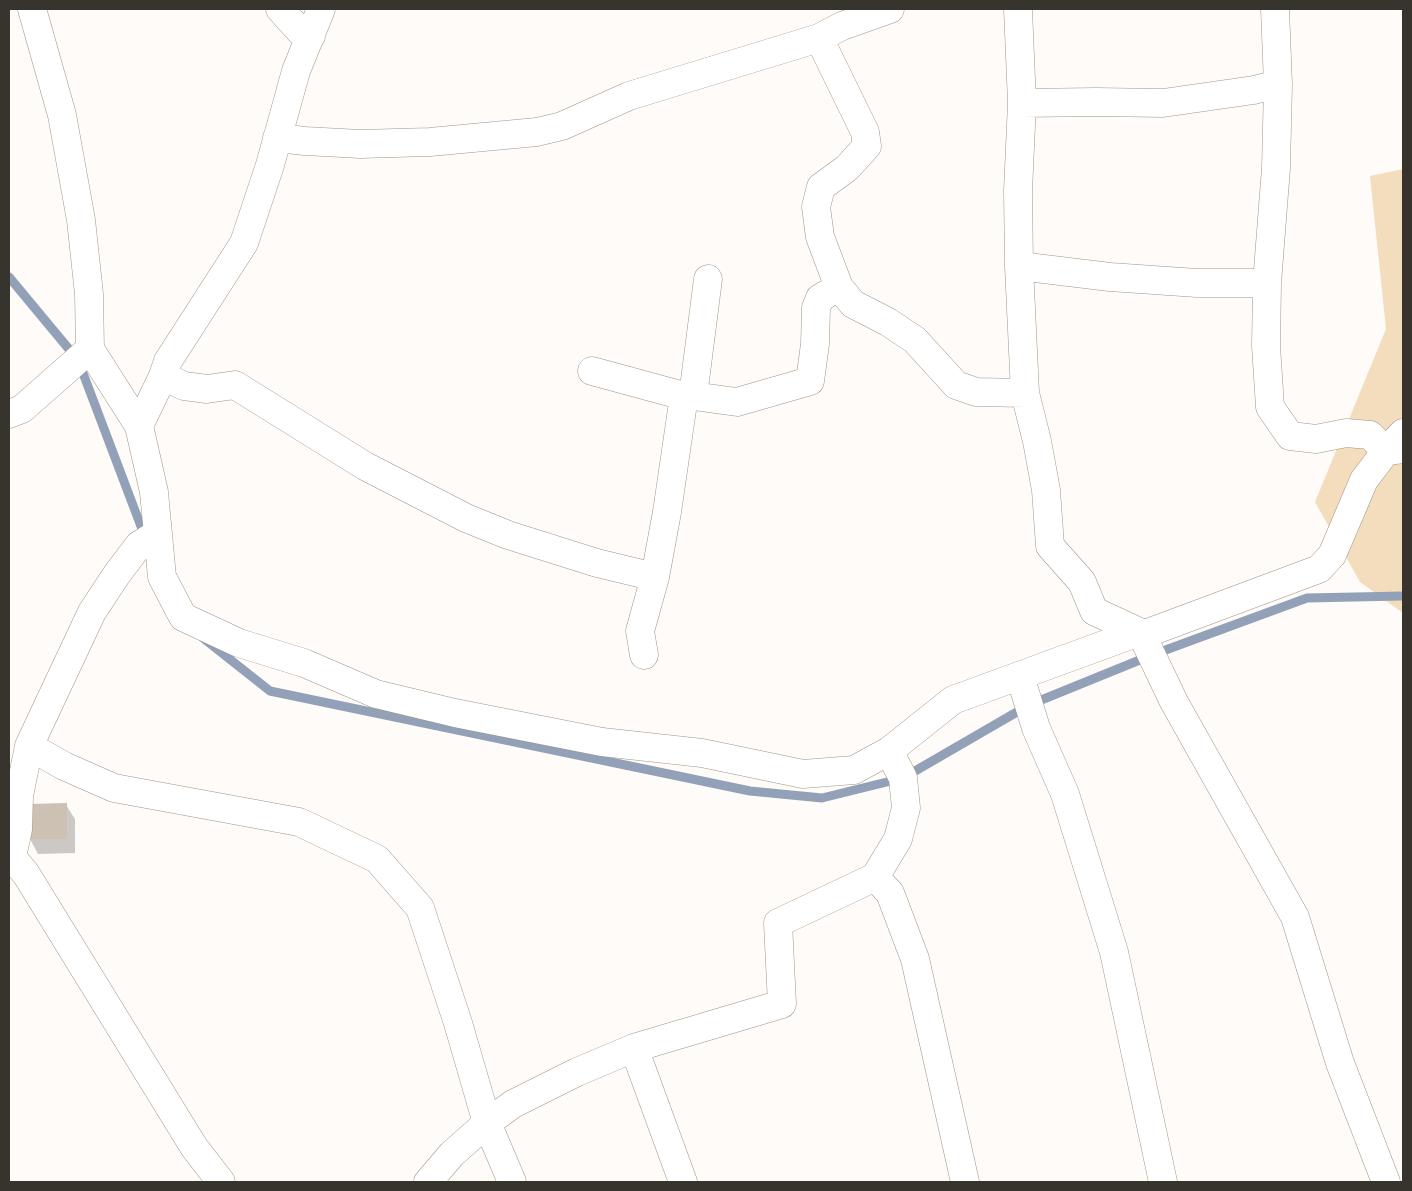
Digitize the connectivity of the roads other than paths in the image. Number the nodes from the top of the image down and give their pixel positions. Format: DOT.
graph roads {
  1 [pos="32,9"];
  2 [pos="280,9"];
  3 [pos="321,9"];
  4 [pos="890,9"];
  5 [pos="1018,9"];
  6 [pos="1275,9"];
  7 [pos="311,36"];
  8 [pos="819,38"];
  9 [pos="1278,84"];
  10 [pos="1022,103"];
  11 [pos="277,138"];
  12 [pos="1019,266"];
  13 [pos="708,279"];
  14 [pos="1267,283"];
  15 [pos="839,287"];
  16 [pos="90,349"];
  17 [pos="592,371"];
  18 [pos="163,376"];
  19 [pos="1025,393"];
  20 [pos="689,396"];
  21 [pos="9,414"];
  22 [pos="140,426"];
  23 [pos="1398,445"];
  24 [pos="158,533"];
  25 [pos="655,577"];
  26 [pos="1140,633"];
  27 [pos="644,655"];
  28 [pos="1020,676"];
  29 [pos="29,746"];
  30 [pos="889,751"];
  31 [pos="15,781"];
  32 [pos="10,859"];
  33 [pos="875,877"];
  34 [pos="634,1048"];
  35 [pos="488,1123"];
  36 [pos="221,1182"];
  37 [pos="428,1182"];
  38 [pos="512,1182"];
  39 [pos="682,1182"];
  40 [pos="965,1182"];
  41 [pos="1163,1182"];
  42 [pos="1386,1182"];
  1 -- 16 [label="street"];
  2 -- 7 [label="street"];
  3 -- 7 [label="street"];
  4 -- 8 [label="street"];
  5 -- 10 [label="street"];
  6 -- 9 [label="street"];
  7 -- 11 [label="street"];
  8 -- 11 [label="street"];
  8 -- 15 [label="street"];
  9 -- 10 [label="street"];
  9 -- 14 [label="street"];
  10 -- 12 [label="street"];
  11 -- 18 [label="street"];
  12 -- 14 [label="street"];
  12 -- 19 [label="street"];
  13 -- 20 [label="street"];
  14 -- 23 [label="street"];
  15 -- 19 [label="street"];
  15 -- 20 [label="street"];
  16 -- 21 [label="street"];
  16 -- 22 [label="street"];
  17 -- 20 [label="street"];
  18 -- 22 [label="street"];
  18 -- 25 [label="street"];
  19 -- 26 [label="street"];
  20 -- 25 [label="street"];
  22 -- 24 [label="street"];
  23 -- 26 [label="street"];
  24 -- 29 [label="street"];
  24 -- 30 [label="street"];
  25 -- 27 [label="street"];
  26 -- 28 [label="street"];
  26 -- 42 [label="street"];
  28 -- 30 [label="street"];
  28 -- 41 [label="street"];
  29 -- 31 [label="street"];
  29 -- 35 [label="street"];
  30 -- 33 [label="street"];
  31 -- 32 [label="street"];
  32 -- 36 [label="street"];
  33 -- 34 [label="street"];
  33 -- 40 [label="street"];
  34 -- 35 [label="street"];
  34 -- 39 [label="street"];
  35 -- 37 [label="street"];
  35 -- 38 [label="street"];
}
